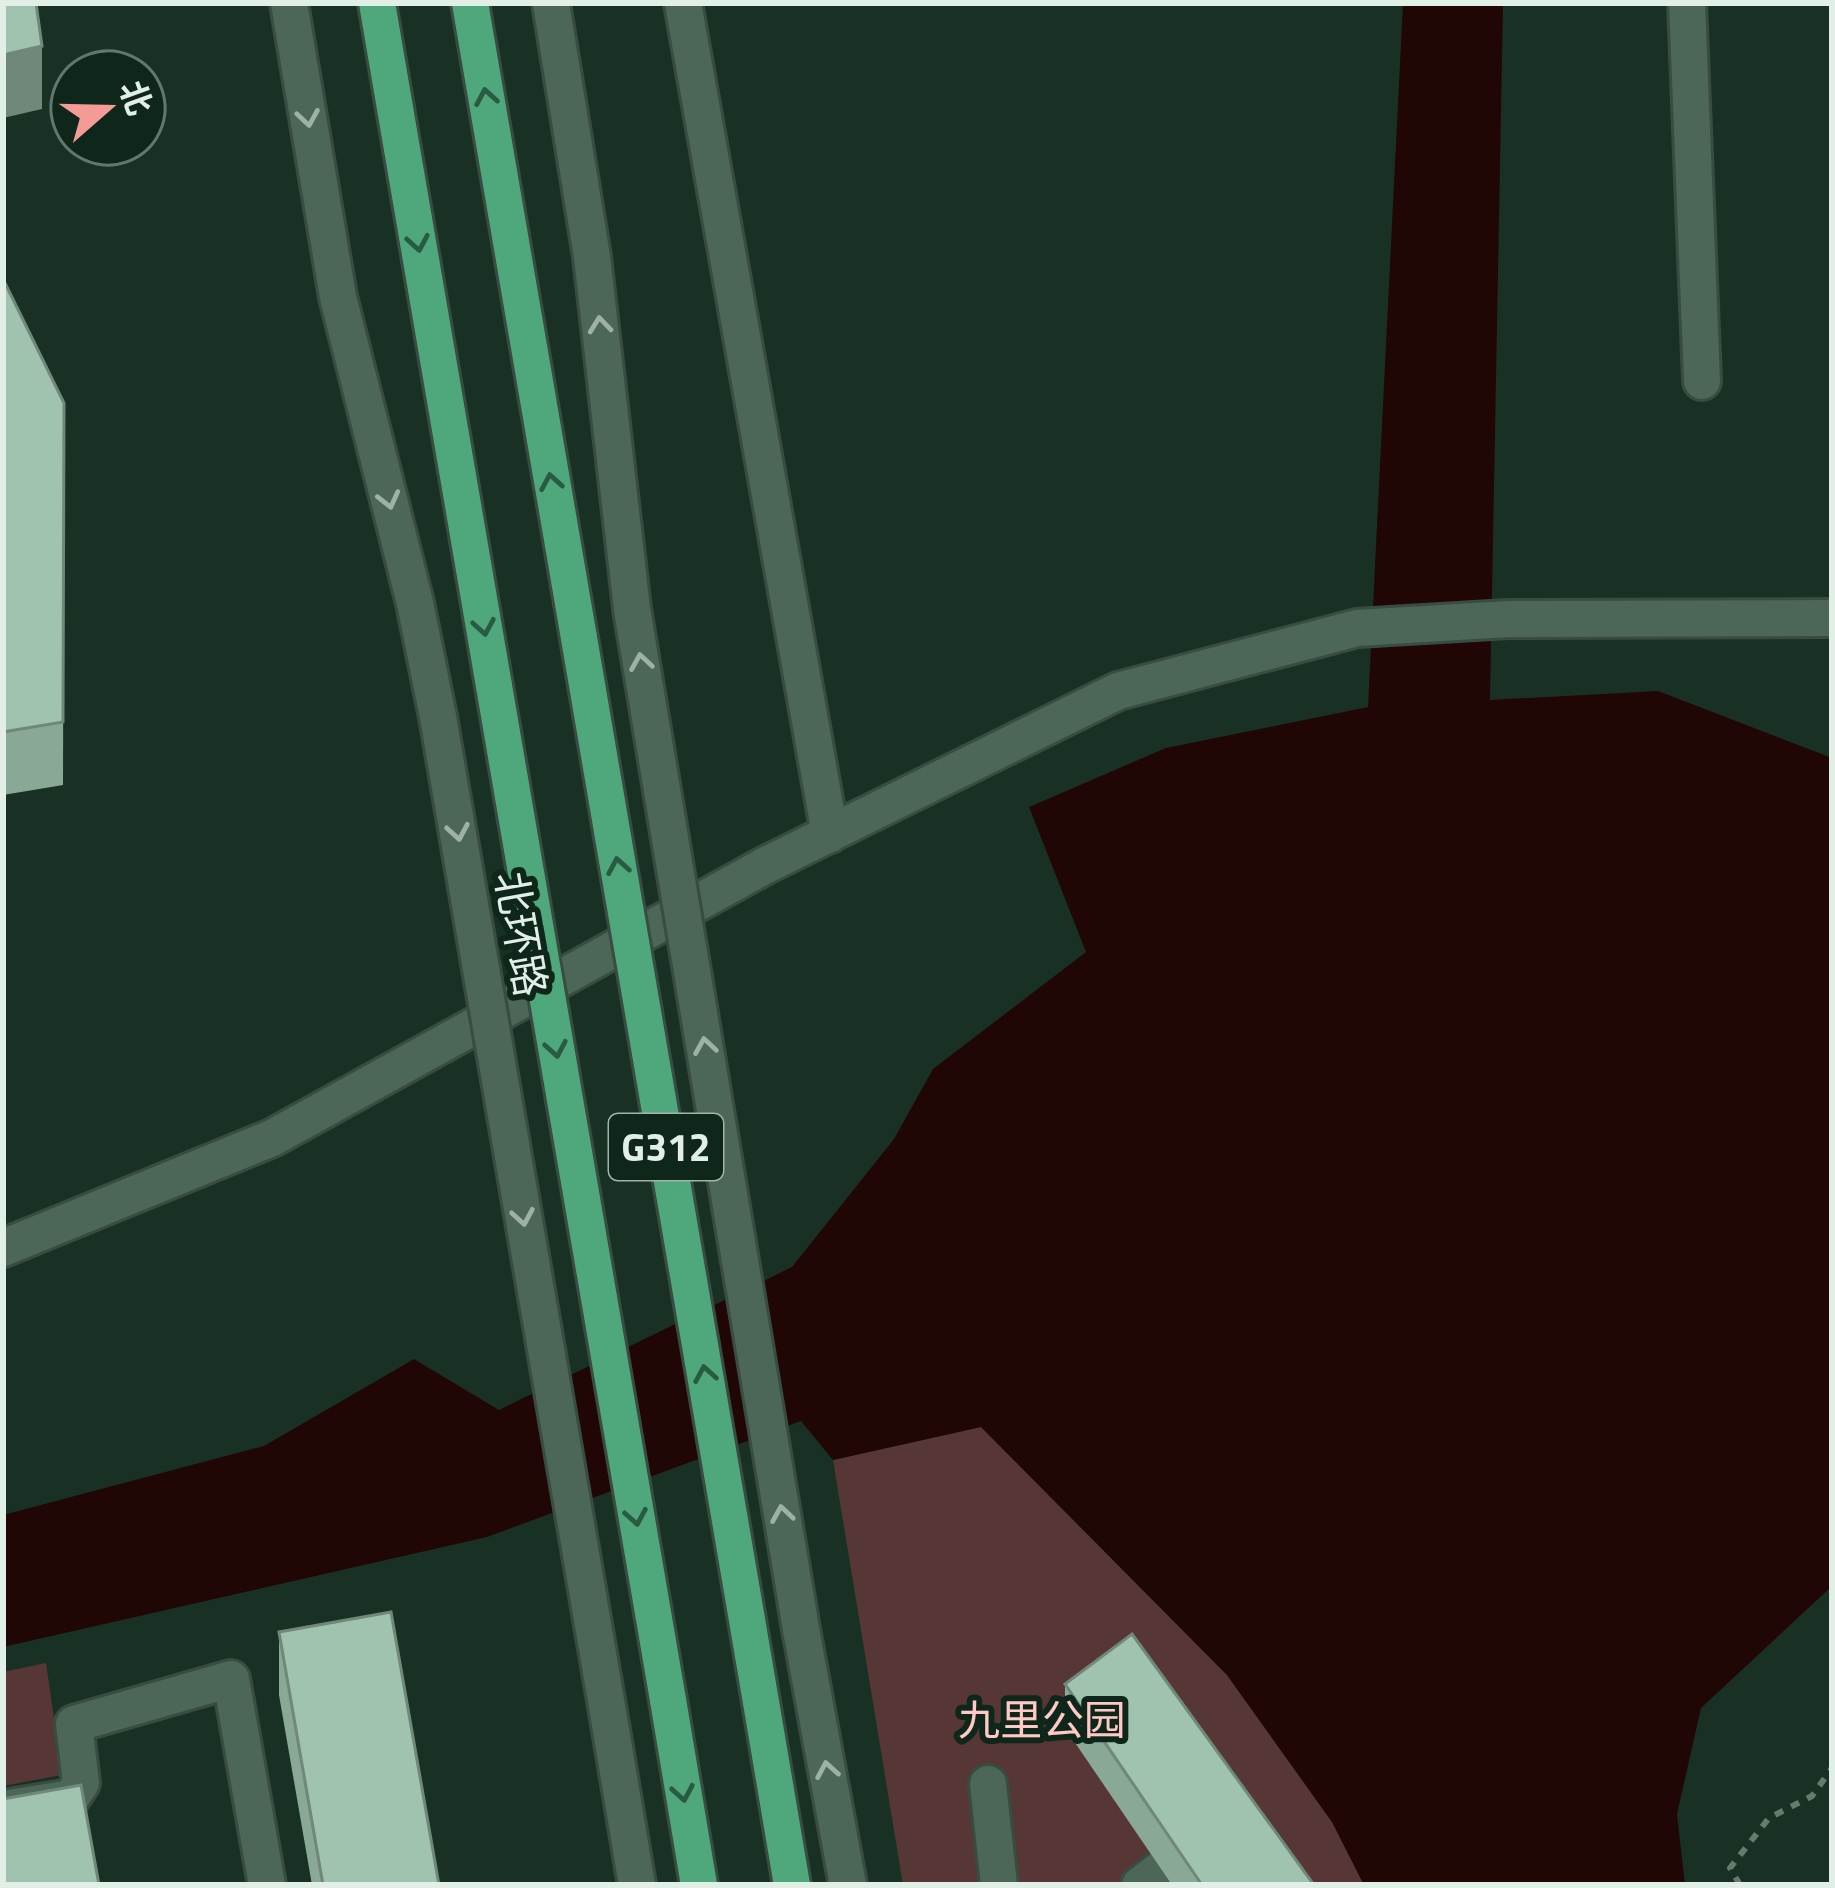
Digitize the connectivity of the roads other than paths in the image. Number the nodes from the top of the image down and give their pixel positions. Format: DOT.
graph roads {
  1 [pos="289,3"];
  2 [pos="377,3"];
  3 [pos="470,3"];
  4 [pos="551,3"];
  5 [pos="683,3"];
  6 [pos="1687,3"];
  7 [pos="1702,381"];
  8 [pos="1832,618"];
  9 [pos="830,834"];
  10 [pos="3,1249"];
  11 [pos="988,1784"];
  12 [pos="3,1809"];
  13 [pos="267,1885"];
  14 [pos="638,1885"];
  15 [pos="699,1885"];
  16 [pos="792,1885"];
  17 [pos="848,1885"];
  18 [pos="999,1885"];
  1 -- 14 [label="street, 北环路, one-way, bridge"];
  2 -- 15 [label="highway, 北环路 / G312, one-way, bridge"];
  16 -- 3 [label="highway, G312, one-way, bridge"];
  17 -- 4 [label="street, one-way, bridge"];
  5 -- 9 [label="street"];
  6 -- 7 [label="street"];
  8 -- 9 [label="street"];
  9 -- 10 [label="street"];
  11 -- 18 [label="street"];
  12 -- 13 [label="street"];
}
